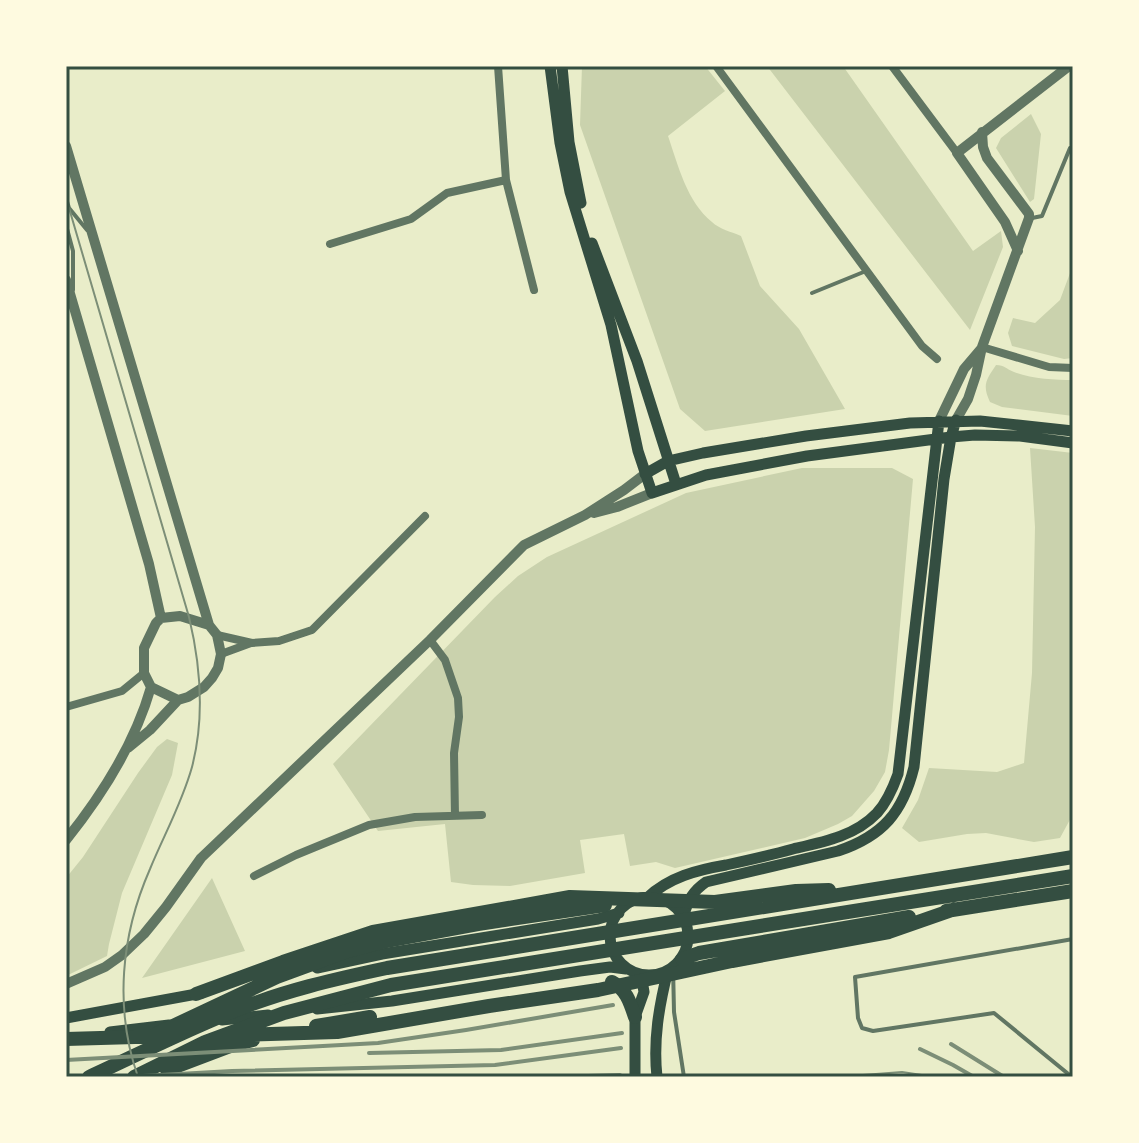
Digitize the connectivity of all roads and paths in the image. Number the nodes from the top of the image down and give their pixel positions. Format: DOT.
graph roads {
  1 [pos="498,66"];
  2 [pos="550,66"];
  3 [pos="562,66"];
  4 [pos="716,66"];
  5 [pos="892,66"];
  6 [pos="1069,66"];
  7 [pos="982,132"];
  8 [pos="66,146"];
  9 [pos="1070,148"];
  10 [pos="957,153"];
  11 [pos="506,180"];
  12 [pos="66,198"];
  13 [pos="1029,218"];
  14 [pos="66,225"];
  15 [pos="93,238"];
  16 [pos="330,244"];
  17 [pos="1018,251"];
  18 [pos="866,271"];
  19 [pos="66,280"];
  20 [pos="534,290"];
  21 [pos="812,293"];
  22 [pos="73,304"];
  23 [pos="982,347"];
  24 [pos="937,359"];
  25 [pos="1073,368"];
  26 [pos="956,420"];
  27 [pos="939,421"];
  28 [pos="1073,431"];
  29 [pos="951,437"];
  30 [pos="936,440"];
  31 [pos="1073,443"];
  32 [pos="668,461"];
  33 [pos="645,474"];
  34 [pos="676,484"];
  35 [pos="652,493"];
  36 [pos="585,515"];
  37 [pos="425,516"];
  38 [pos="161,618"];
  39 [pos="209,625"];
  40 [pos="217,635"];
  41 [pos="430,640"];
  42 [pos="252,643"];
  43 [pos="221,654"];
  44 [pos="144,673"];
  45 [pos="151,687"];
  46 [pos="178,700"];
  47 [pos="66,707"];
  48 [pos="128,748"];
  49 [pos="482,815"];
  50 [pos="455,816"];
  51 [pos="66,840"];
  52 [pos="1073,857"];
  53 [pos="751,865"];
  54 [pos="254,876"];
  55 [pos="1073,876"];
  56 [pos="884,889"];
  57 [pos="1073,891"];
  58 [pos="647,898"];
  59 [pos="624,907"];
  60 [pos="955,909"];
  61 [pos="684,915"];
  62 [pos="1073,939"];
  63 [pos="674,965"];
  64 [pos="631,971"];
  65 [pos="66,984"];
  66 [pos="196,994"];
  67 [pos="635,1017"];
  68 [pos="66,1018"];
  69 [pos="66,1038"];
  70 [pos="82,1077"];
  71 [pos="89,1077"];
  72 [pos="134,1077"];
  73 [pos="149,1077"];
  74 [pos="635,1077"];
  75 [pos="657,1077"];
  76 [pos="684,1077"];
  77 [pos="1072,1077"];
  1 -- 11 [label="street"];
  2 -- 33 [label="main road"];
  3 -- 32 [label="main road"];
  4 -- 18 [label="street"];
  5 -- 10 [label="street"];
  6 -- 7 [label="street"];
  7 -- 10 [label="street"];
  7 -- 13 [label="street"];
  8 -- 15 [label="street"];
  9 -- 13 [label="lane"];
  10 -- 17 [label="street"];
  11 -- 16 [label="street"];
  11 -- 20 [label="street"];
  12 -- 15 [label="lane"];
  13 -- 17 [label="street"];
  14 -- 22 [label="lane"];
  15 -- 39 [label="street"];
  17 -- 23 [label="street"];
  18 -- 21 [label="lane"];
  18 -- 24 [label="street"];
  19 -- 22 [label="street"];
  22 -- 38 [label="street"];
  23 -- 25 [label="street"];
  23 -- 26 [label="street"];
  23 -- 27 [label="street"];
  26 -- 27 [label="main road"];
  26 -- 28 [label="main road"];
  26 -- 29 [label="main road"];
  27 -- 30 [label="main road"];
  27 -- 32 [label="main road"];
  29 -- 30 [label="main road"];
  29 -- 31 [label="main road"];
  29 -- 53 [label="main road"];
  30 -- 34 [label="main road"];
  30 -- 53 [label="main road"];
  32 -- 33 [label="main road"];
  32 -- 34 [label="main road"];
  33 -- 35 [label="main road"];
  33 -- 36 [label="street"];
  34 -- 35 [label="main road"];
  35 -- 36 [label="street"];
  36 -- 41 [label="street"];
  37 -- 42 [label="street"];
  38 -- 39 [label="street"];
  38 -- 44 [label="street"];
  39 -- 40 [label="street"];
  40 -- 42 [label="street"];
  40 -- 43 [label="street"];
  41 -- 50 [label="street"];
  41 -- 65 [label="street"];
  42 -- 43 [label="street"];
  43 -- 46 [label="street"];
  44 -- 45 [label="street"];
  44 -- 47 [label="street"];
  45 -- 46 [label="street"];
  45 -- 48 [label="street"];
  46 -- 48 [label="street"];
  48 -- 51 [label="street"];
  49 -- 50 [label="street"];
  50 -- 54 [label="street"];
  52 -- 56 [label="highway"];
  53 -- 58 [label="main road"];
  53 -- 61 [label="main road"];
  55 -- 72 [label="highway"];
  56 -- 66 [label="highway"];
  56 -- 71 [label="highway"];
  57 -- 60 [label="highway"];
  58 -- 59 [label="main road"];
  58 -- 61 [label="main road"];
  59 -- 64 [label="main road"];
  59 -- 66 [label="main road"];
  59 -- 70 [label="highway"];
  60 -- 63 [label="highway"];
  60 -- 69 [label="highway"];
  61 -- 63 [label="main road"];
  62 -- 77 [label="lane"];
  63 -- 64 [label="main road"];
  63 -- 75 [label="main road"];
  63 -- 76 [label="lane"];
  64 -- 67 [label="main road"];
  64 -- 69 [label="main road"];
  66 -- 68 [label="main road"];
  67 -- 73 [label="highway"];
  67 -- 74 [label="main road"];
}
